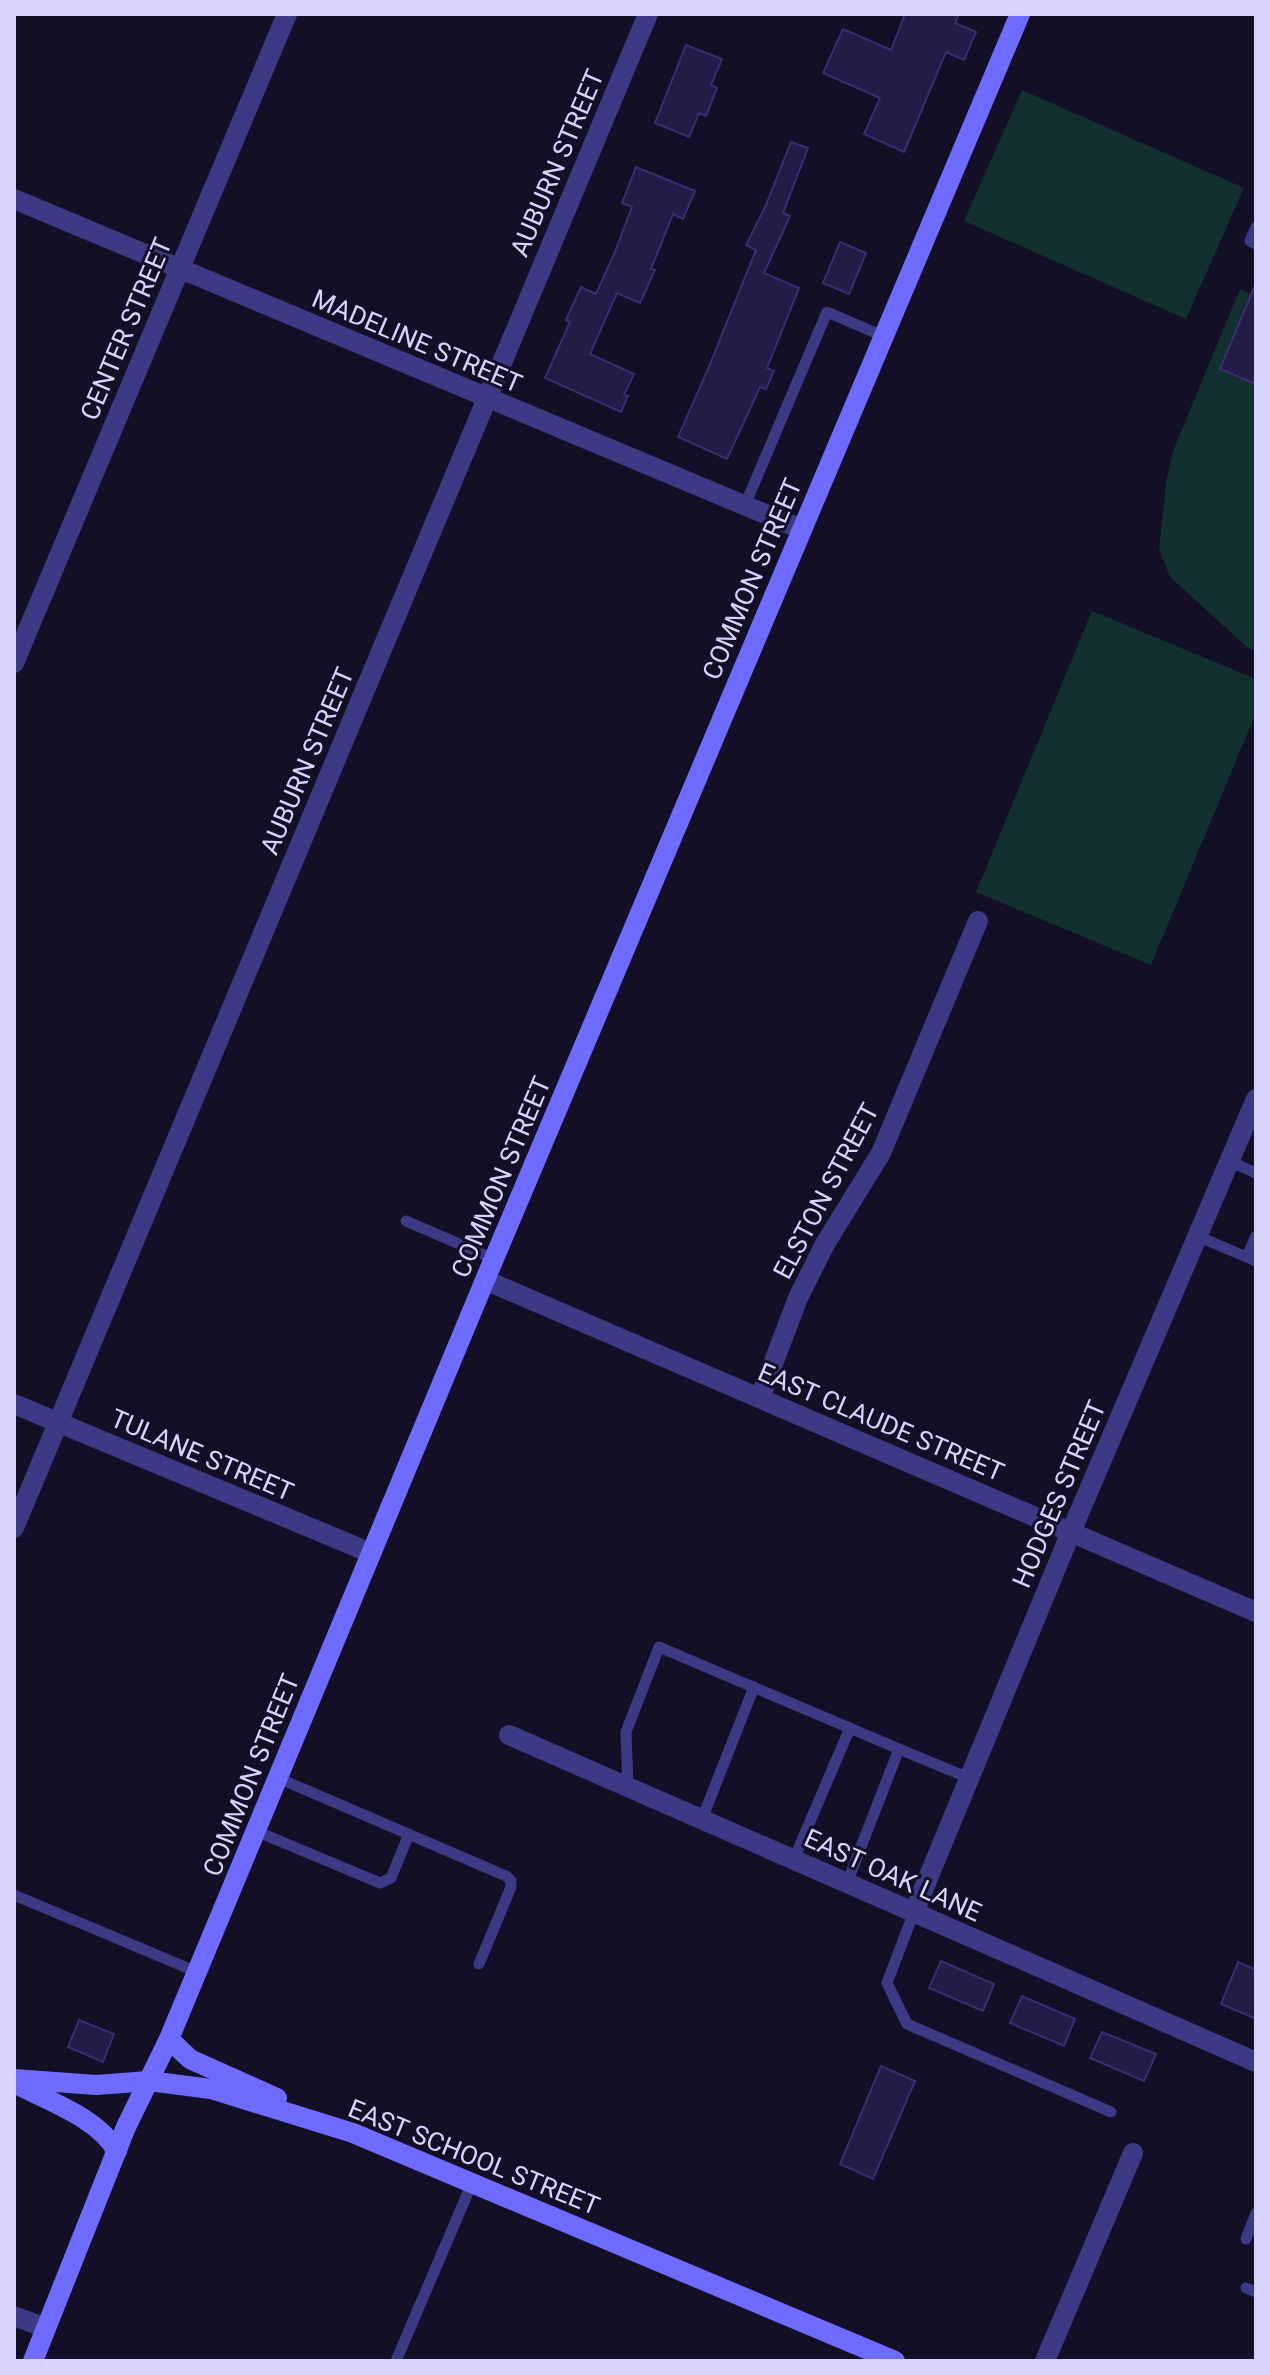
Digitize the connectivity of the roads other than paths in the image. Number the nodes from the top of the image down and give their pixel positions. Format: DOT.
graph roads {
  1 [pos="287,14"];
  2 [pos="648,14"];
  3 [pos="1020,14"];
  4 [pos="14,199"];
  5 [pos="1256,227"];
  6 [pos="1256,244"];
  7 [pos="179,270"];
  8 [pos="883,336"];
  9 [pos="487,398"];
  10 [pos="745,505"];
  11 [pos="801,529"];
  12 [pos="14,663"];
  13 [pos="978,921"];
  14 [pos="1256,1099"];
  15 [pos="1229,1161"];
  16 [pos="1256,1173"];
  17 [pos="406,1221"];
  18 [pos="1197,1236"];
  19 [pos="1256,1236"];
  20 [pos="494,1259"];
  21 [pos="1252,1259"];
  22 [pos="485,1280"];
  23 [pos="760,1398"];
  24 [pos="14,1404"];
  25 [pos="58,1423"];
  26 [pos="14,1528"];
  27 [pos="1071,1532"];
  28 [pos="371,1553"];
  29 [pos="1256,1612"];
  30 [pos="754,1687"];
  31 [pos="850,1728"];
  32 [pos="509,1735"];
  33 [pos="899,1749"];
  34 [pos="278,1778"];
  35 [pos="969,1778"];
  36 [pos="628,1786"];
  37 [pos="702,1819"];
  38 [pos="256,1831"];
  39 [pos="409,1834"];
  40 [pos="794,1859"];
  41 [pos="847,1883"];
  42 [pos="14,1895"];
  43 [pos="914,1912"];
  44 [pos="479,1964"];
  45 [pos="197,1972"];
  46 [pos="169,2039"];
  47 [pos="1256,2062"];
  48 [pos="14,2081"];
  49 [pos="149,2081"];
  50 [pos="1111,2112"];
  51 [pos="353,2133"];
  52 [pos="117,2151"];
  53 [pos="1133,2153"];
  54 [pos="472,2183"];
  55 [pos="1256,2213"];
  56 [pos="1246,2239"];
  57 [pos="14,2316"];
  58 [pos="46,2328"];
  59 [pos="888,2360"];
  60 [pos="33,2361"];
  61 [pos="396,2361"];
  62 [pos="1045,2361"];
  1 -- 7 [label="street, CENTER STREET"];
  2 -- 9 [label="street, AUBURN STREET"];
  3 -- 8 [label="street, COMMON STREET"];
  4 -- 7 [label="street, MADELINE STREET"];
  5 -- 6 [label="lane"];
  7 -- 9 [label="street, MADELINE STREET"];
  7 -- 12 [label="street, CENTER STREET"];
  8 -- 10 [label="lane"];
  8 -- 11 [label="street, COMMON STREET"];
  9 -- 10 [label="street, MADELINE STREET"];
  9 -- 25 [label="street, AUBURN STREET"];
  10 -- 11 [label="street, MADELINE STREET"];
  11 -- 20 [label="street, COMMON STREET"];
  13 -- 23 [label="street, ELSTON STREET"];
  14 -- 15 [label="street, HODGES STREET"];
  15 -- 16 [label="lane"];
  15 -- 18 [label="street, HODGES STREET"];
  17 -- 20 [label="lane"];
  18 -- 21 [label="lane"];
  18 -- 27 [label="street, HODGES STREET"];
  19 -- 21 [label="lane"];
  20 -- 22 [label="street, COMMON STREET"];
  22 -- 23 [label="street, EAST CLAUDE STREET"];
  22 -- 28 [label="street, COMMON STREET"];
  23 -- 27 [label="street, EAST CLAUDE STREET"];
  24 -- 25 [label="street, TULANE STREET"];
  25 -- 26 [label="street, AUBURN STREET"];
  25 -- 28 [label="street, TULANE STREET"];
  27 -- 29 [label="street, EAST CLAUDE STREET"];
  27 -- 35 [label="street, HODGES STREET"];
  28 -- 34 [label="street, COMMON STREET"];
  30 -- 31 [label="lane"];
  30 -- 36 [label="lane"];
  30 -- 37 [label="lane"];
  31 -- 33 [label="lane"];
  31 -- 40 [label="lane"];
  32 -- 36 [label="street, EAST OAK LANE"];
  33 -- 35 [label="lane"];
  33 -- 41 [label="lane"];
  34 -- 38 [label="street, COMMON STREET"];
  34 -- 39 [label="lane"];
  35 -- 43 [label="street, HODGES STREET"];
  36 -- 37 [label="street, EAST OAK LANE"];
  37 -- 40 [label="street, EAST OAK LANE"];
  38 -- 39 [label="lane"];
  38 -- 45 [label="street, COMMON STREET"];
  39 -- 44 [label="lane"];
  40 -- 41 [label="street, EAST OAK LANE"];
  41 -- 43 [label="street, EAST OAK LANE"];
  42 -- 45 [label="lane"];
  43 -- 47 [label="street, EAST OAK LANE"];
  43 -- 50 [label="lane"];
  45 -- 46 [label="street, COMMON STREET"];
  46 -- 49 [label="street, COMMON STREET"];
  46 -- 51 [label="street"];
  48 -- 49 [label="street, EAST SCHOOL STREET"];
  48 -- 52 [label="street"];
  49 -- 51 [label="street, EAST SCHOOL STREET"];
  49 -- 52 [label="street, COMMON STREET"];
  51 -- 54 [label="street, EAST SCHOOL STREET"];
  52 -- 58 [label="street, COMMON STREET"];
  53 -- 62 [label="street"];
  54 -- 59 [label="street, EAST SCHOOL STREET"];
  54 -- 61 [label="lane"];
  55 -- 56 [label="lane"];
  57 -- 58 [label="street"];
  58 -- 60 [label="street, COMMON STREET"];
}
